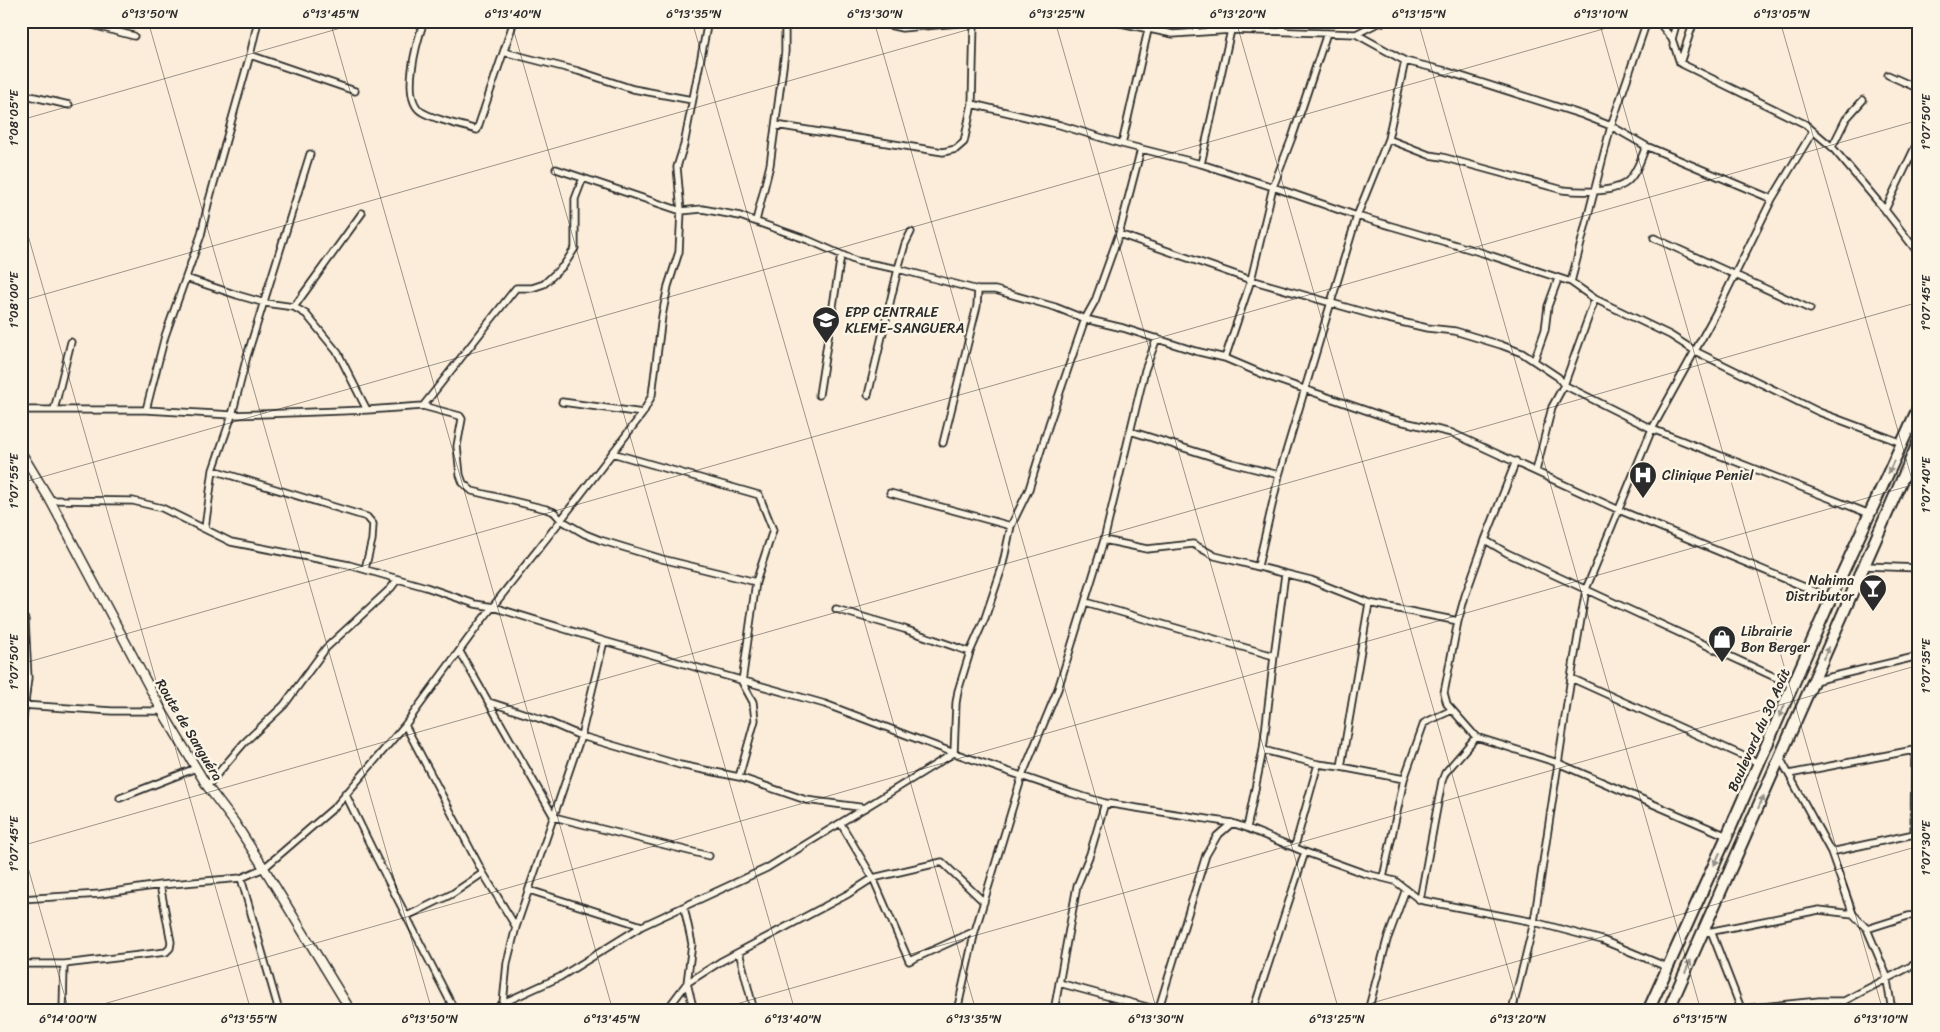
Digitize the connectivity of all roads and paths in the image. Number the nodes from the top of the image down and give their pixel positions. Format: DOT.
graph roads {
  1 [pos="77,21"];
  2 [pos="258,21"];
  3 [pos="514,21"];
  4 [pos="708,21"];
  5 [pos="784,21"];
  6 [pos="871,21"];
  7 [pos="981,21"];
  8 [pos="1111,21"];
  9 [pos="1194,21"];
  10 [pos="1281,21"];
  11 [pos="1388,21"];
  12 [pos="1647,21"];
  13 [pos="1658,21"];
  14 [pos="1676,21"];
  15 [pos="1694,21"];
  16 [pos="422,22"];
  17 [pos="974,23"];
  18 [pos="1376,23"];
  19 [pos="1148,30"];
  20 [pos="1231,30"];
  21 [pos="1284,30"];
  22 [pos="1196,32"];
  23 [pos="1327,33"];
  24 [pos="1356,34"];
  25 [pos="134,36"];
  26 [pos="1672,39"];
  27 [pos="504,52"];
  28 [pos="250,56"];
  29 [pos="1405,61"];
  30 [pos="1680,63"];
  31 [pos="1888,75"];
  32 [pos="1919,89"];
  33 [pos="355,91"];
  34 [pos="21,94"];
  35 [pos="692,100"];
  36 [pos="1863,100"];
  37 [pos="972,104"];
  38 [pos="68,105"];
  39 [pos="776,126"];
  40 [pos="1611,126"];
  41 [pos="1813,131"];
  42 [pos="1388,139"];
  43 [pos="1919,139"];
  44 [pos="1122,144"];
  45 [pos="1646,146"];
  46 [pos="1832,147"];
  47 [pos="1141,149"];
  48 [pos="310,154"];
  49 [pos="1201,164"];
  50 [pos="556,169"];
  51 [pos="582,178"];
  52 [pos="1273,187"];
  53 [pos="1595,191"];
  54 [pos="1772,199"];
  55 [pos="681,210"];
  56 [pos="1885,210"];
  57 [pos="362,213"];
  58 [pos="1357,216"];
  59 [pos="756,221"];
  60 [pos="910,232"];
  61 [pos="1120,234"];
  62 [pos="1654,238"];
  63 [pos="1919,254"];
  64 [pos="841,255"];
  65 [pos="898,269"];
  66 [pos="1734,276"];
  67 [pos="186,278"];
  68 [pos="1558,279"];
  69 [pos="1251,280"];
  70 [pos="1571,282"];
  71 [pos="978,290"];
  72 [pos="1595,298"];
  73 [pos="265,302"];
  74 [pos="1330,302"];
  75 [pos="294,307"];
  76 [pos="1810,309"];
  77 [pos="1085,319"];
  78 [pos="1157,338"];
  79 [pos="71,342"];
  80 [pos="1695,351"];
  81 [pos="1225,358"];
  82 [pos="1534,361"];
  83 [pos="1564,385"];
  84 [pos="1306,389"];
  85 [pos="819,395"];
  86 [pos="868,395"];
  87 [pos="562,402"];
  88 [pos="424,406"];
  89 [pos="1919,406"];
  90 [pos="21,410"];
  91 [pos="54,410"];
  92 [pos="146,410"];
  93 [pos="367,410"];
  94 [pos="643,413"];
  95 [pos="232,415"];
  96 [pos="1652,429"];
  97 [pos="1130,431"];
  98 [pos="1919,440"];
  99 [pos="944,443"];
  100 [pos="1902,443"];
  101 [pos="21,452"];
  102 [pos="612,453"];
  103 [pos="1516,461"];
  104 [pos="25,466"];
  105 [pos="213,470"];
  106 [pos="1536,471"];
  107 [pos="1279,475"];
  108 [pos="890,494"];
  109 [pos="50,500"];
  110 [pos="1619,510"];
  111 [pos="1870,514"];
  112 [pos="561,520"];
  113 [pos="1011,526"];
  114 [pos="204,528"];
  115 [pos="1104,540"];
  116 [pos="1485,540"];
  117 [pos="1258,566"];
  118 [pos="1865,566"];
  119 [pos="1919,568"];
  120 [pos="365,569"];
  121 [pos="1285,574"];
  122 [pos="397,580"];
  123 [pos="756,582"];
  124 [pos="1586,589"];
  125 [pos="1831,598"];
  126 [pos="1084,602"];
  127 [pos="1369,603"];
  128 [pos="492,607"];
  129 [pos="836,609"];
  130 [pos="21,616"];
  131 [pos="1458,621"];
  132 [pos="604,641"];
  133 [pos="460,652"];
  134 [pos="970,652"];
  135 [pos="1274,656"];
  136 [pos="1919,656"];
  137 [pos="1571,678"];
  138 [pos="1813,681"];
  139 [pos="742,682"];
  140 [pos="1794,686"];
  141 [pos="489,702"];
  142 [pos="22,705"];
  143 [pos="1452,710"];
  144 [pos="162,711"];
  145 [pos="405,724"];
  146 [pos="581,736"];
  147 [pos="1476,737"];
  148 [pos="1917,749"];
  149 [pos="1263,750"];
  150 [pos="954,753"];
  151 [pos="1780,758"];
  152 [pos="1558,763"];
  153 [pos="1759,763"];
  154 [pos="1318,764"];
  155 [pos="1341,767"];
  156 [pos="196,768"];
  157 [pos="21,774"];
  158 [pos="1789,774"];
  159 [pos="1022,776"];
  160 [pos="739,777"];
  161 [pos="1404,779"];
  162 [pos="207,786"];
  163 [pos="345,793"];
  164 [pos="120,798"];
  165 [pos="1105,802"];
  166 [pos="866,808"];
  167 [pos="554,817"];
  168 [pos="1232,823"];
  169 [pos="841,824"];
  170 [pos="1247,828"];
  171 [pos="1916,833"];
  172 [pos="1727,836"];
  173 [pos="1295,846"];
  174 [pos="1305,852"];
  175 [pos="1830,852"];
  176 [pos="709,856"];
  177 [pos="264,868"];
  178 [pos="483,873"];
  179 [pos="241,878"];
  180 [pos="873,878"];
  181 [pos="1383,878"];
  182 [pos="160,885"];
  183 [pos="1406,889"];
  184 [pos="529,890"];
  185 [pos="21,899"];
  186 [pos="1420,900"];
  187 [pos="984,902"];
  188 [pos="684,907"];
  189 [pos="1853,914"];
  190 [pos="1919,914"];
  191 [pos="407,916"];
  192 [pos="1534,922"];
  193 [pos="642,926"];
  194 [pos="516,927"];
  195 [pos="1866,930"];
  196 [pos="975,931"];
  197 [pos="1707,932"];
  198 [pos="739,952"];
  199 [pos="1919,962"];
  200 [pos="21,964"];
  201 [pos="64,964"];
  202 [pos="1667,968"];
  203 [pos="1887,979"];
  204 [pos="1059,983"];
  205 [pos="687,984"];
  206 [pos="1819,1001"];
  207 [pos="503,1003"];
  208 [pos="350,1009"];
  209 [pos="1742,1010"];
  210 [pos="63,1011"];
  211 [pos="280,1011"];
  212 [pos="332,1011"];
  213 [pos="455,1011"];
  214 [pos="493,1011"];
  215 [pos="666,1011"];
  216 [pos="694,1011"];
  217 [pos="754,1011"];
  218 [pos="956,1011"];
  219 [pos="1054,1011"];
  220 [pos="1158,1011"];
  221 [pos="1253,1011"];
  222 [pos="1368,1011"];
  223 [pos="1512,1011"];
  224 [pos="1648,1011"];
  225 [pos="1668,1011"];
  226 [pos="1820,1011"];
  227 [pos="1892,1011"];
  1 -- 25 [label="street"];
  2 -- 28 [label="street"];
  3 -- 27 [label="street"];
  4 -- 35 [label="street"];
  5 -- 39 [label="street"];
  6 -- 17 [label="street"];
  7 -- 17 [label="street"];
  8 -- 19 [label="street"];
  9 -- 22 [label="street"];
  10 -- 21 [label="street"];
  11 -- 18 [label="street"];
  12 -- 40 [label="street"];
  13 -- 26 [label="street"];
  14 -- 26 [label="street"];
  15 -- 30 [label="street"];
  16 -- 27 [label="street"];
  17 -- 37 [label="street"];
  18 -- 24 [label="street"];
  19 -- 22 [label="street"];
  19 -- 44 [label="street"];
  20 -- 21 [label="street"];
  20 -- 22 [label="street"];
  20 -- 49 [label="street"];
  21 -- 23 [label="street"];
  23 -- 24 [label="street"];
  23 -- 52 [label="street"];
  24 -- 29 [label="street"];
  26 -- 30 [label="street"];
  27 -- 35 [label="street"];
  28 -- 33 [label="street"];
  28 -- 67 [label="street"];
  29 -- 40 [label="street"];
  29 -- 42 [label="street"];
  30 -- 41 [label="street"];
  31 -- 32 [label="street"];
  34 -- 38 [label="street"];
  35 -- 55 [label="street"];
  36 -- 46 [label="street"];
  37 -- 39 [label="street"];
  37 -- 44 [label="street"];
  39 -- 59 [label="street"];
  40 -- 45 [label="street"];
  40 -- 53 [label="street"];
  41 -- 46 [label="street"];
  41 -- 54 [label="street"];
  42 -- 53 [label="street"];
  42 -- 58 [label="street"];
  43 -- 56 [label="street"];
  44 -- 47 [label="street"];
  45 -- 53 [label="street"];
  45 -- 54 [label="street"];
  46 -- 56 [label="street"];
  47 -- 49 [label="street"];
  47 -- 61 [label="street"];
  48 -- 73 [label="street"];
  49 -- 52 [label="street"];
  50 -- 51 [label="street"];
  51 -- 55 [label="street"];
  51 -- 88 [label="street"];
  52 -- 58 [label="street"];
  52 -- 69 [label="street"];
  53 -- 70 [label="street"];
  54 -- 66 [label="street"];
  55 -- 59 [label="street"];
  55 -- 94 [label="street"];
  56 -- 63 [label="street"];
  57 -- 75 [label="street"];
  58 -- 68 [label="street"];
  58 -- 74 [label="street"];
  59 -- 64 [label="street"];
  60 -- 65 [label="street"];
  61 -- 69 [label="street"];
  61 -- 77 [label="street"];
  62 -- 66 [label="street"];
  64 -- 65 [label="street"];
  64 -- 85 [label="street"];
  65 -- 71 [label="street"];
  65 -- 86 [label="street"];
  66 -- 76 [label="street"];
  66 -- 80 [label="street"];
  67 -- 73 [label="street"];
  67 -- 92 [label="street"];
  68 -- 70 [label="street"];
  68 -- 82 [label="street"];
  69 -- 74 [label="street"];
  69 -- 81 [label="street"];
  70 -- 72 [label="street"];
  71 -- 77 [label="street"];
  71 -- 99 [label="street"];
  72 -- 80 [label="street"];
  72 -- 83 [label="street"];
  73 -- 75 [label="street"];
  73 -- 95 [label="street"];
  74 -- 82 [label="street"];
  74 -- 84 [label="street"];
  75 -- 93 [label="street"];
  77 -- 78 [label="street"];
  77 -- 113 [label="street"];
  78 -- 81 [label="street"];
  78 -- 97 [label="street"];
  79 -- 91 [label="street"];
  80 -- 96 [label="street"];
  80 -- 100 [label="street"];
  81 -- 84 [label="street"];
  82 -- 83 [label="street"];
  83 -- 96 [label="street"];
  83 -- 106 [label="street"];
  84 -- 103 [label="street"];
  84 -- 107 [label="street"];
  87 -- 94 [label="street"];
  88 -- 93 [label="street"];
  88 -- 112 [label="street"];
  89 -- 100 [label="highway, Boulevard du 30 Août"];
  90 -- 91 [label="street"];
  91 -- 92 [label="street"];
  92 -- 95 [label="street"];
  93 -- 95 [label="street"];
  94 -- 102 [label="street"];
  95 -- 105 [label="street"];
  96 -- 110 [label="street"];
  96 -- 111 [label="street"];
  97 -- 107 [label="street"];
  97 -- 115 [label="street"];
  98 -- 118 [label="highway"];
  100 -- 111 [label="highway, Boulevard du 30 Août, one-way"];
  101 -- 104 [label="street, Route de Sanguéra"];
  102 -- 112 [label="street"];
  102 -- 123 [label="street"];
  103 -- 106 [label="street"];
  103 -- 116 [label="street"];
  104 -- 109 [label="street, Route de Sanguéra"];
  105 -- 114 [label="street"];
  105 -- 120 [label="street"];
  106 -- 110 [label="street"];
  107 -- 117 [label="street"];
  108 -- 113 [label="street"];
  109 -- 114 [label="street"];
  109 -- 144 [label="street, Route de Sanguéra"];
  110 -- 124 [label="street"];
  110 -- 125 [label="street"];
  111 -- 125 [label="highway, Boulevard du 30 Août"];
  112 -- 123 [label="street"];
  112 -- 128 [label="street"];
  113 -- 134 [label="street"];
  114 -- 120 [label="street"];
  115 -- 117 [label="street"];
  115 -- 126 [label="street"];
  116 -- 124 [label="street"];
  116 -- 131 [label="street"];
  117 -- 121 [label="street"];
  118 -- 119 [label="street"];
  138 -- 118 [label="highway, one-way"];
  120 -- 122 [label="street"];
  121 -- 127 [label="street"];
  121 -- 135 [label="street"];
  122 -- 128 [label="street"];
  122 -- 162 [label="street"];
  123 -- 139 [label="street"];
  124 -- 137 [label="street"];
  124 -- 140 [label="street"];
  125 -- 140 [label="highway, Boulevard du 30 Août"];
  126 -- 135 [label="street"];
  126 -- 159 [label="street"];
  127 -- 131 [label="street"];
  127 -- 155 [label="street"];
  128 -- 132 [label="street"];
  128 -- 133 [label="street"];
  129 -- 134 [label="street"];
  130 -- 142 [label="street"];
  131 -- 143 [label="street"];
  132 -- 139 [label="street"];
  132 -- 146 [label="street"];
  133 -- 141 [label="street"];
  133 -- 145 [label="street"];
  134 -- 150 [label="street"];
  135 -- 149 [label="street"];
  136 -- 138 [label="street"];
  137 -- 152 [label="street"];
  137 -- 153 [label="street"];
  138 -- 151 [label="highway"];
  139 -- 150 [label="street"];
  139 -- 160 [label="street"];
  140 -- 153 [label="highway, Boulevard du 30 Août, one-way"];
  141 -- 146 [label="street"];
  141 -- 167 [label="street"];
  142 -- 144 [label="street"];
  142 -- 157 [label="street"];
  143 -- 147 [label="street"];
  143 -- 161 [label="street"];
  144 -- 156 [label="street, Route de Sanguéra"];
  145 -- 163 [label="street"];
  145 -- 178 [label="street"];
  146 -- 160 [label="street"];
  146 -- 167 [label="street"];
  147 -- 152 [label="street"];
  147 -- 186 [label="street"];
  148 -- 158 [label="street"];
  148 -- 171 [label="street"];
  149 -- 154 [label="street"];
  149 -- 170 [label="street"];
  150 -- 159 [label="street"];
  150 -- 166 [label="street"];
  151 -- 158 [label="street"];
  197 -- 151 [label="highway, one-way"];
  152 -- 172 [label="street"];
  152 -- 192 [label="street"];
  153 -- 172 [label="highway, Boulevard du 30 Août"];
  154 -- 155 [label="street"];
  154 -- 173 [label="street"];
  155 -- 161 [label="street"];
  156 -- 162 [label="street, Route de Sanguéra"];
  156 -- 164 [label="street"];
  158 -- 175 [label="street"];
  159 -- 165 [label="street"];
  159 -- 187 [label="street"];
  160 -- 166 [label="street"];
  161 -- 181 [label="street"];
  162 -- 177 [label="street, Route de Sanguéra"];
  163 -- 177 [label="street"];
  163 -- 191 [label="street"];
  165 -- 168 [label="street"];
  165 -- 204 [label="street"];
  166 -- 169 [label="street"];
  167 -- 176 [label="street"];
  167 -- 184 [label="street"];
  168 -- 170 [label="street"];
  168 -- 220 [label="street"];
  169 -- 180 [label="street"];
  169 -- 188 [label="street"];
  170 -- 173 [label="street"];
  171 -- 175 [label="street"];
  172 -- 202 [label="highway, Boulevard du 30 Août, one-way"];
  173 -- 174 [label="street"];
  174 -- 181 [label="street"];
  174 -- 221 [label="street"];
  175 -- 189 [label="street"];
  177 -- 179 [label="street"];
  177 -- 208 [label="street, Route de Sanguéra"];
  178 -- 191 [label="street"];
  178 -- 194 [label="street"];
  179 -- 182 [label="street"];
  179 -- 211 [label="street"];
  180 -- 187 [label="street"];
  180 -- 196 [label="street"];
  180 -- 198 [label="street"];
  181 -- 183 [label="street"];
  182 -- 185 [label="street"];
  182 -- 201 [label="street"];
  183 -- 186 [label="street"];
  183 -- 222 [label="street"];
  184 -- 193 [label="street"];
  184 -- 194 [label="street"];
  186 -- 192 [label="street"];
  187 -- 196 [label="street"];
  188 -- 193 [label="street"];
  188 -- 205 [label="street"];
  189 -- 195 [label="street"];
  189 -- 197 [label="street"];
  190 -- 195 [label="street"];
  191 -- 213 [label="street"];
  192 -- 202 [label="street"];
  192 -- 223 [label="street"];
  193 -- 207 [label="street"];
  194 -- 207 [label="street"];
  195 -- 203 [label="street"];
  196 -- 218 [label="street"];
  197 -- 209 [label="street"];
  225 -- 197 [label="highway, one-way"];
  198 -- 205 [label="street"];
  198 -- 217 [label="street"];
  199 -- 203 [label="street"];
  200 -- 201 [label="street"];
  201 -- 210 [label="street"];
  202 -- 224 [label="highway, Boulevard du 30 Août"];
  203 -- 206 [label="street"];
  203 -- 227 [label="street"];
  204 -- 219 [label="street"];
  204 -- 220 [label="street"];
  205 -- 215 [label="street"];
  205 -- 216 [label="street"];
  206 -- 209 [label="street"];
  206 -- 226 [label="street"];
  207 -- 214 [label="street"];
  208 -- 212 [label="street"];
}
